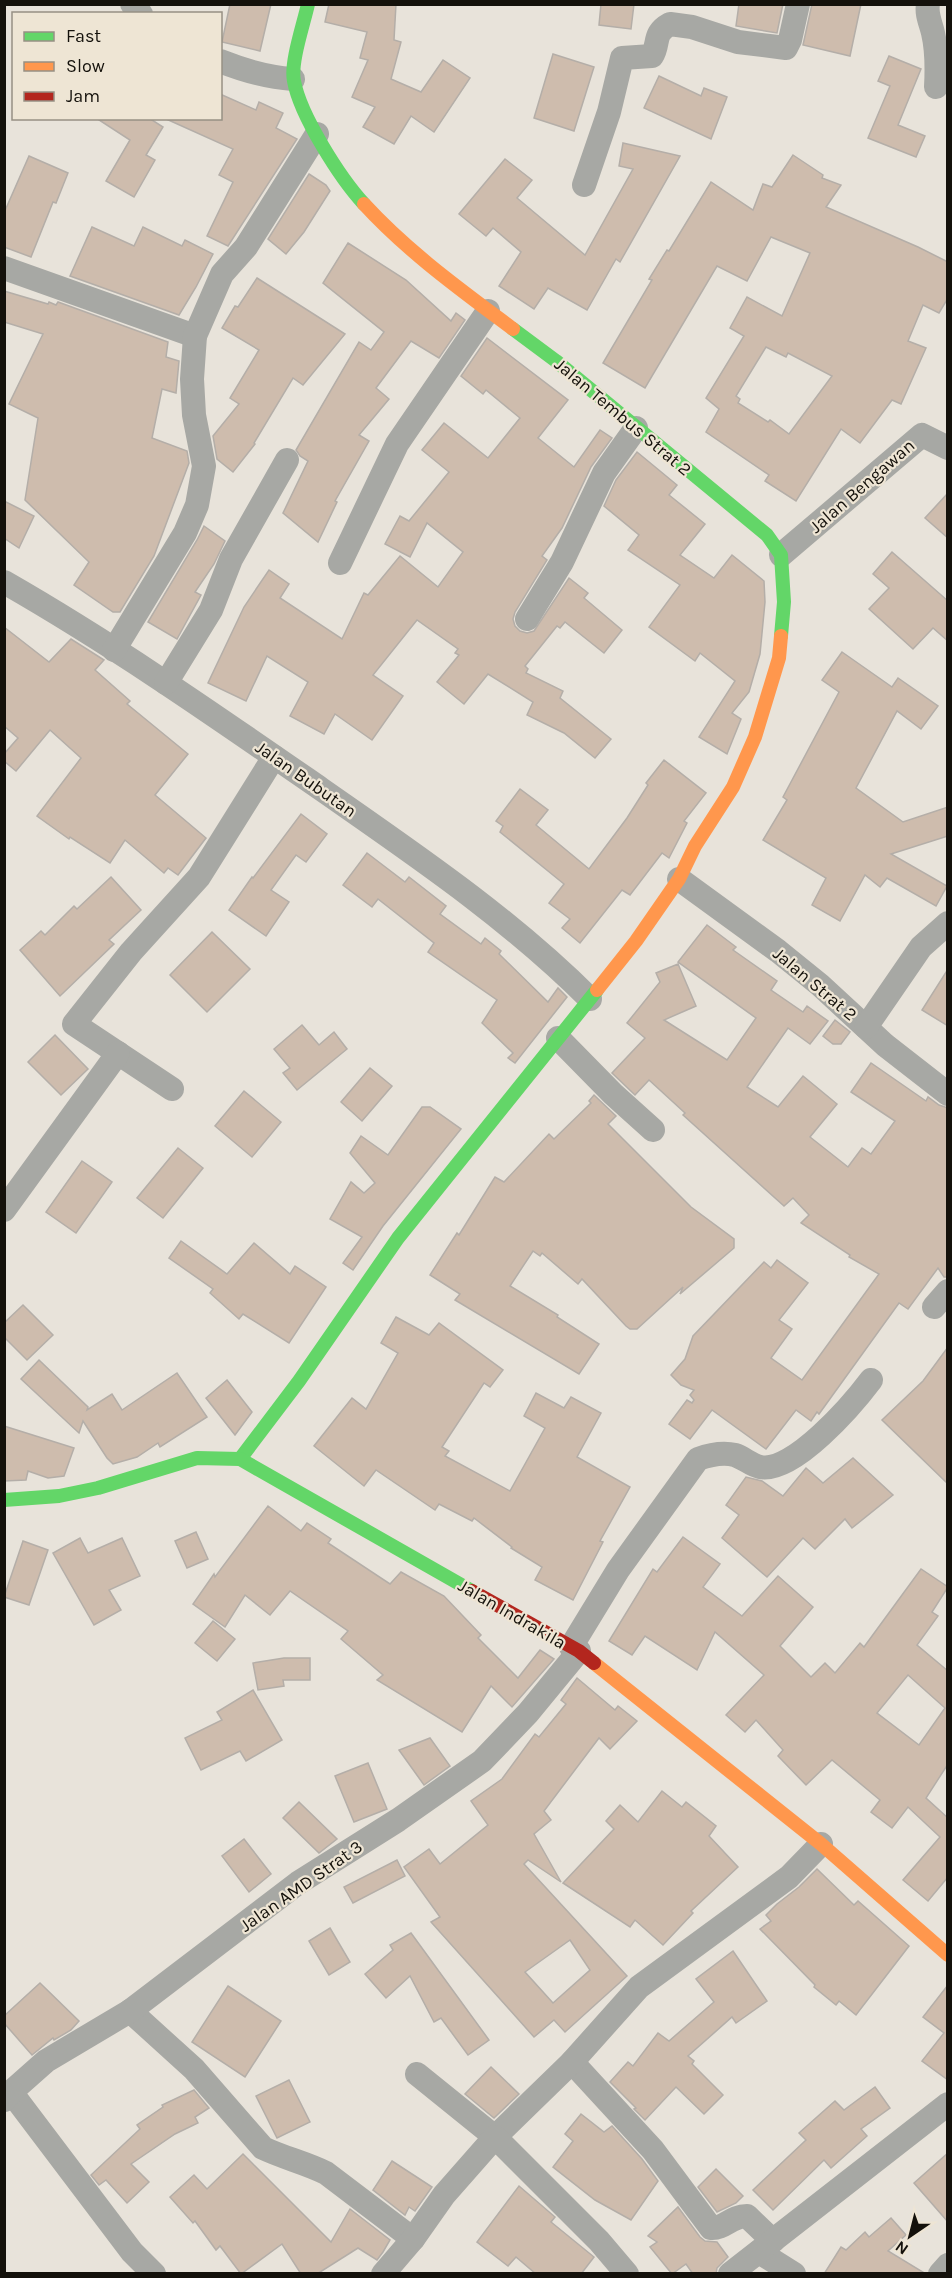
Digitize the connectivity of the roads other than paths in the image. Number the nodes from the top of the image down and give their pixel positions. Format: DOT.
graph roads {
  1 [pos="308,4"];
  2 [pos="798,4"];
  3 [pos="928,4"];
  4 [pos="222,62"];
  5 [pos="293,79"];
  6 [pos="936,87"];
  7 [pos="317,134"];
  8 [pos="584,185"];
  9 [pos="4,268"];
  10 [pos="488,311"];
  11 [pos="195,336"];
  12 [pos="636,428"];
  13 [pos="948,448"];
  14 [pos="287,460"];
  15 [pos="781,555"];
  16 [pos="340,563"];
  17 [pos="4,582"];
  18 [pos="526,619"];
  19 [pos="114,650"];
  20 [pos="166,683"];
  21 [pos="274,757"];
  22 [pos="679,879"];
  23 [pos="948,923"];
  24 [pos="590,999"];
  25 [pos="866,1027"];
  26 [pos="558,1038"];
  27 [pos="118,1053"];
  28 [pos="172,1089"];
  29 [pos="948,1094"];
  30 [pos="653,1130"];
  31 [pos="4,1210"];
  32 [pos="871,1380"];
  33 [pos="240,1459"];
  34 [pos="4,1500"];
  35 [pos="575,1649"];
  36 [pos="821,1844"];
  37 [pos="948,1955"];
  38 [pos="130,2011"];
  39 [pos="572,2062"];
  40 [pos="417,2074"];
  41 [pos="8,2096"];
  42 [pos="948,2104"];
  43 [pos="495,2137"];
  44 [pos="413,2239"];
  45 [pos="766,2246"];
  46 [pos="948,2265"];
  47 [pos="154,2274"];
  48 [pos="383,2274"];
  49 [pos="627,2274"];
  50 [pos="730,2274"];
  51 [pos="794,2274"];
  52 [pos="940,2274"];
  1 -- 5 [label="street, Jalan Tembus Strat 2"];
  2 -- 8 [label="street"];
  3 -- 6 [label="street"];
  4 -- 5 [label="street"];
  5 -- 7 [label="street, Jalan Tembus Strat 2"];
  7 -- 10 [label="street, Jalan Tembus Strat 2"];
  7 -- 11 [label="street"];
  9 -- 11 [label="street"];
  10 -- 12 [label="street, Jalan Tembus Strat 2"];
  10 -- 16 [label="street"];
  11 -- 19 [label="street"];
  12 -- 15 [label="street, Jalan Tembus Strat 2"];
  12 -- 18 [label="street"];
  13 -- 15 [label="street, Jalan Bengawan"];
  14 -- 20 [label="street"];
  15 -- 22 [label="street"];
  17 -- 19 [label="street, Jalan Bubutan"];
  19 -- 20 [label="street, Jalan Bubutan"];
  20 -- 21 [label="street, Jalan Bubutan"];
  21 -- 24 [label="street, Jalan Bubutan"];
  21 -- 27 [label="street"];
  22 -- 24 [label="street"];
  22 -- 25 [label="street, Jalan Strat 2"];
  23 -- 25 [label="street"];
  24 -- 26 [label="street"];
  25 -- 29 [label="street, Jalan Strat 2"];
  26 -- 30 [label="street"];
  26 -- 33 [label="street"];
  27 -- 28 [label="street"];
  27 -- 31 [label="street"];
  32 -- 35 [label="street, Jalan AMD Strat 3"];
  33 -- 34 [label="street, Jalan Indrakila"];
  33 -- 35 [label="street, Jalan Indrakila"];
  35 -- 36 [label="street, Jalan Indrakila"];
  35 -- 38 [label="street, Jalan AMD Strat 3"];
  36 -- 37 [label="street, Jalan Indrakila"];
  36 -- 39 [label="street"];
  38 -- 41 [label="street, Jalan AMD Strat 3"];
  38 -- 44 [label="street"];
  39 -- 43 [label="street"];
  39 -- 45 [label="street"];
  40 -- 43 [label="street"];
  41 -- 47 [label="street"];
  42 -- 45 [label="street"];
  43 -- 44 [label="street"];
  43 -- 49 [label="street"];
  44 -- 48 [label="street"];
  45 -- 50 [label="street"];
  45 -- 51 [label="street"];
  46 -- 52 [label="street"];
}
